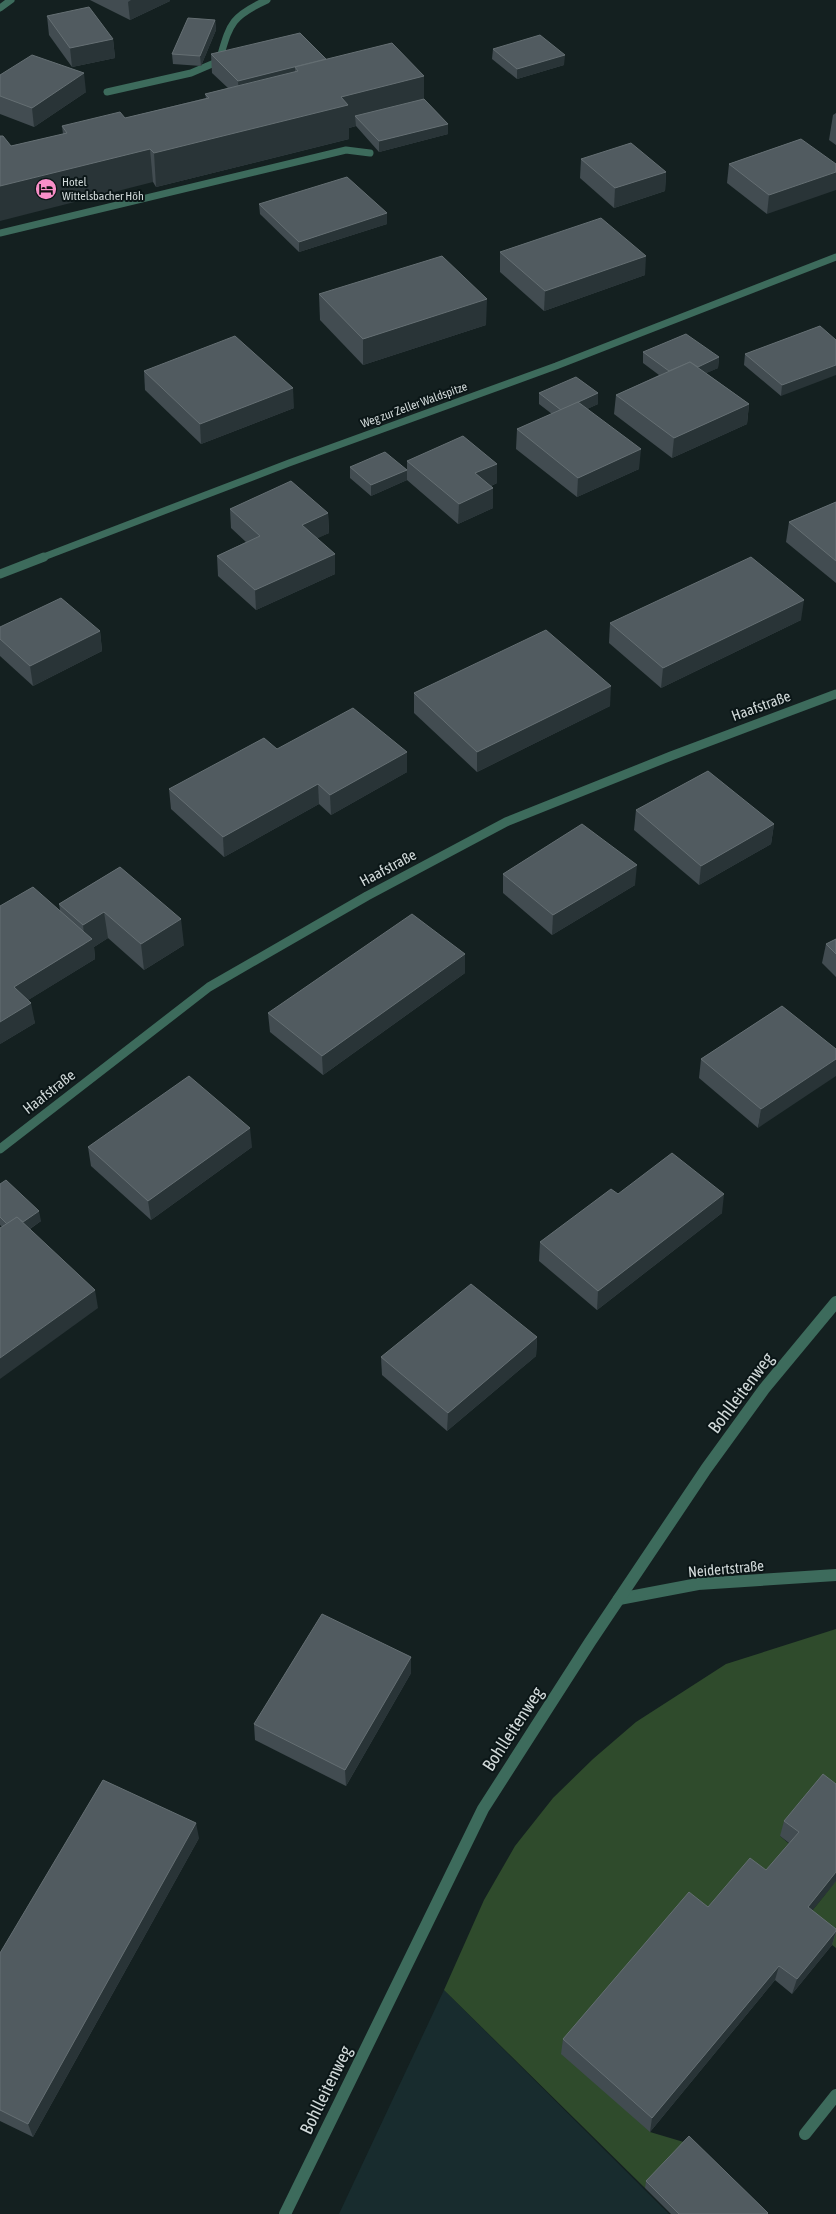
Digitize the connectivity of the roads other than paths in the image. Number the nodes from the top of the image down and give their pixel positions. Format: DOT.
graph roads {
  1 [pos="11,0"];
  2 [pos="267,0"];
  3 [pos="0,8"];
  4 [pos="107,92"];
  5 [pos="370,153"];
  6 [pos="0,233"];
  7 [pos="836,258"];
  8 [pos="0,574"];
  9 [pos="836,694"];
  10 [pos="0,1149"];
  11 [pos="836,1302"];
  12 [pos="836,1575"];
  13 [pos="619,1599"];
  14 [pos="836,2095"];
  15 [pos="805,2134"];
  16 [pos="285,2214"];
  1 -- 3 [label="street"];
  2 -- 4 [label="street"];
  5 -- 6 [label="street"];
  7 -- 8 [label="street, Weg zur Zeller Waldspitze"];
  9 -- 10 [label="street, Haafstraße"];
  11 -- 13 [label="street, Bohlleitenweg"];
  12 -- 13 [label="street, Neidertstraße"];
  13 -- 16 [label="street, Bohlleitenweg"];
  14 -- 15 [label="street"];
}
